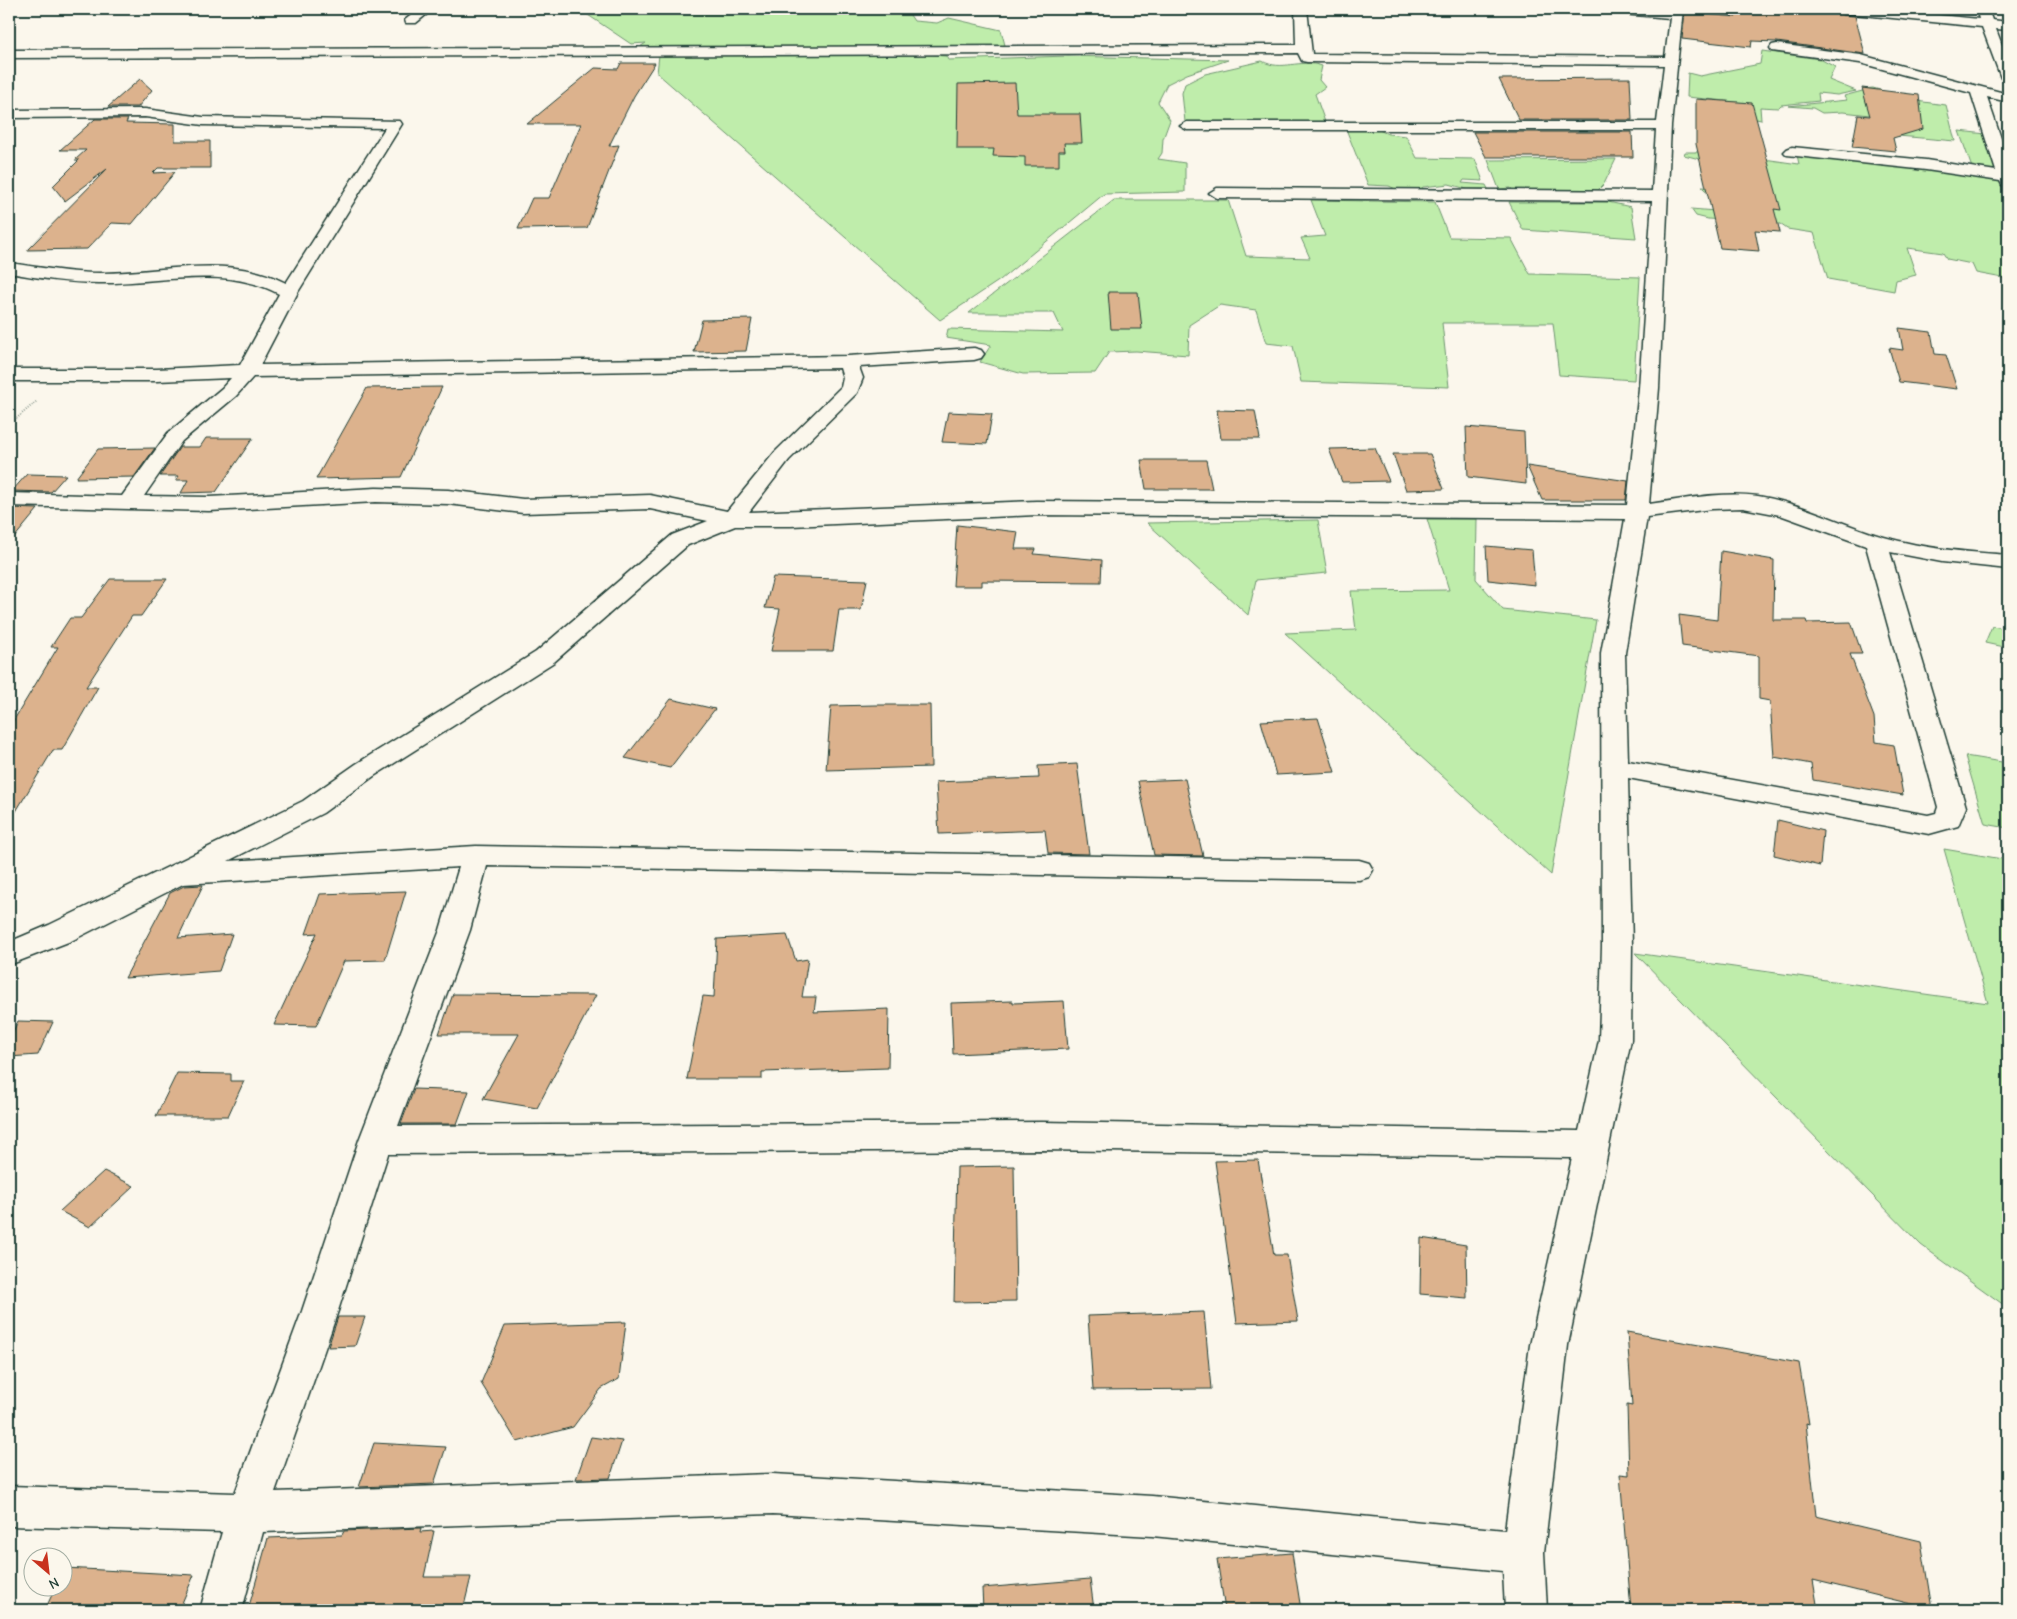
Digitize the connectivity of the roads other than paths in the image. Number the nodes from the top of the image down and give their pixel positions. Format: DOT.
graph roads {
  1 [pos="427,9"];
  2 [pos="1301,9"];
  3 [pos="1611,9"];
  4 [pos="1843,9"];
  5 [pos="1981,9"];
  6 [pos="1676,12"];
  7 [pos="411,20"];
  8 [pos="1988,24"];
  9 [pos="2008,26"];
  10 [pos="1777,48"];
  11 [pos="1303,49"];
  12 [pos="9,54"];
  13 [pos="1671,62"];
  14 [pos="2008,78"];
  15 [pos="1978,91"];
  16 [pos="2008,98"];
  17 [pos="9,114"];
  18 [pos="1187,126"];
  19 [pos="1664,126"];
  20 [pos="1792,152"];
  21 [pos="2007,178"];
  22 [pos="1217,193"];
  23 [pos="1659,196"];
  24 [pos="9,268"];
  25 [pos="289,292"];
  26 [pos="974,354"];
  27 [pos="848,362"];
  28 [pos="247,370"];
  29 [pos="9,374"];
  30 [pos="9,500"];
  31 [pos="127,504"];
  32 [pos="1637,512"];
  33 [pos="732,519"];
  34 [pos="1876,542"];
  35 [pos="2008,562"];
  36 [pos="1614,766"];
  37 [pos="476,856"];
  38 [pos="1359,870"];
  39 [pos="181,874"];
  40 [pos="9,954"];
  41 [pos="376,1140"];
  42 [pos="1593,1144"];
  43 [pos="9,1506"];
  44 [pos="248,1513"];
  45 [pos="1523,1552"];
  46 [pos="221,1610"];
  47 [pos="1526,1610"];
  1 -- 7 [label="street"];
  2 -- 11 [label="street"];
  3 -- 6 [label="street"];
  4 -- 8 [label="street"];
  5 -- 8 [label="street"];
  6 -- 13 [label="street"];
  8 -- 9 [label="street"];
  8 -- 14 [label="street"];
  10 -- 15 [label="street"];
  11 -- 12 [label="street"];
  11 -- 13 [label="street"];
  13 -- 19 [label="street"];
  15 -- 16 [label="street"];
  15 -- 21 [label="street"];
  17 -- 25 [label="street"];
  18 -- 19 [label="street"];
  19 -- 23 [label="street"];
  20 -- 21 [label="street"];
  22 -- 23 [label="street"];
  23 -- 32 [label="street"];
  24 -- 25 [label="street"];
  25 -- 28 [label="street"];
  26 -- 27 [label="street"];
  27 -- 28 [label="street"];
  27 -- 33 [label="street"];
  28 -- 29 [label="street"];
  28 -- 31 [label="street"];
  30 -- 31 [label="street"];
  31 -- 33 [label="street"];
  32 -- 33 [label="street"];
  32 -- 34 [label="street"];
  32 -- 36 [label="street"];
  33 -- 39 [label="street"];
  34 -- 35 [label="street"];
  34 -- 36 [label="street"];
  36 -- 42 [label="street"];
  37 -- 38 [label="street"];
  37 -- 39 [label="street"];
  37 -- 41 [label="street"];
  39 -- 40 [label="street"];
  41 -- 42 [label="street"];
  41 -- 44 [label="street"];
  42 -- 45 [label="street"];
  43 -- 44 [label="street"];
  44 -- 45 [label="street"];
  44 -- 46 [label="street"];
  45 -- 47 [label="street"];
}
